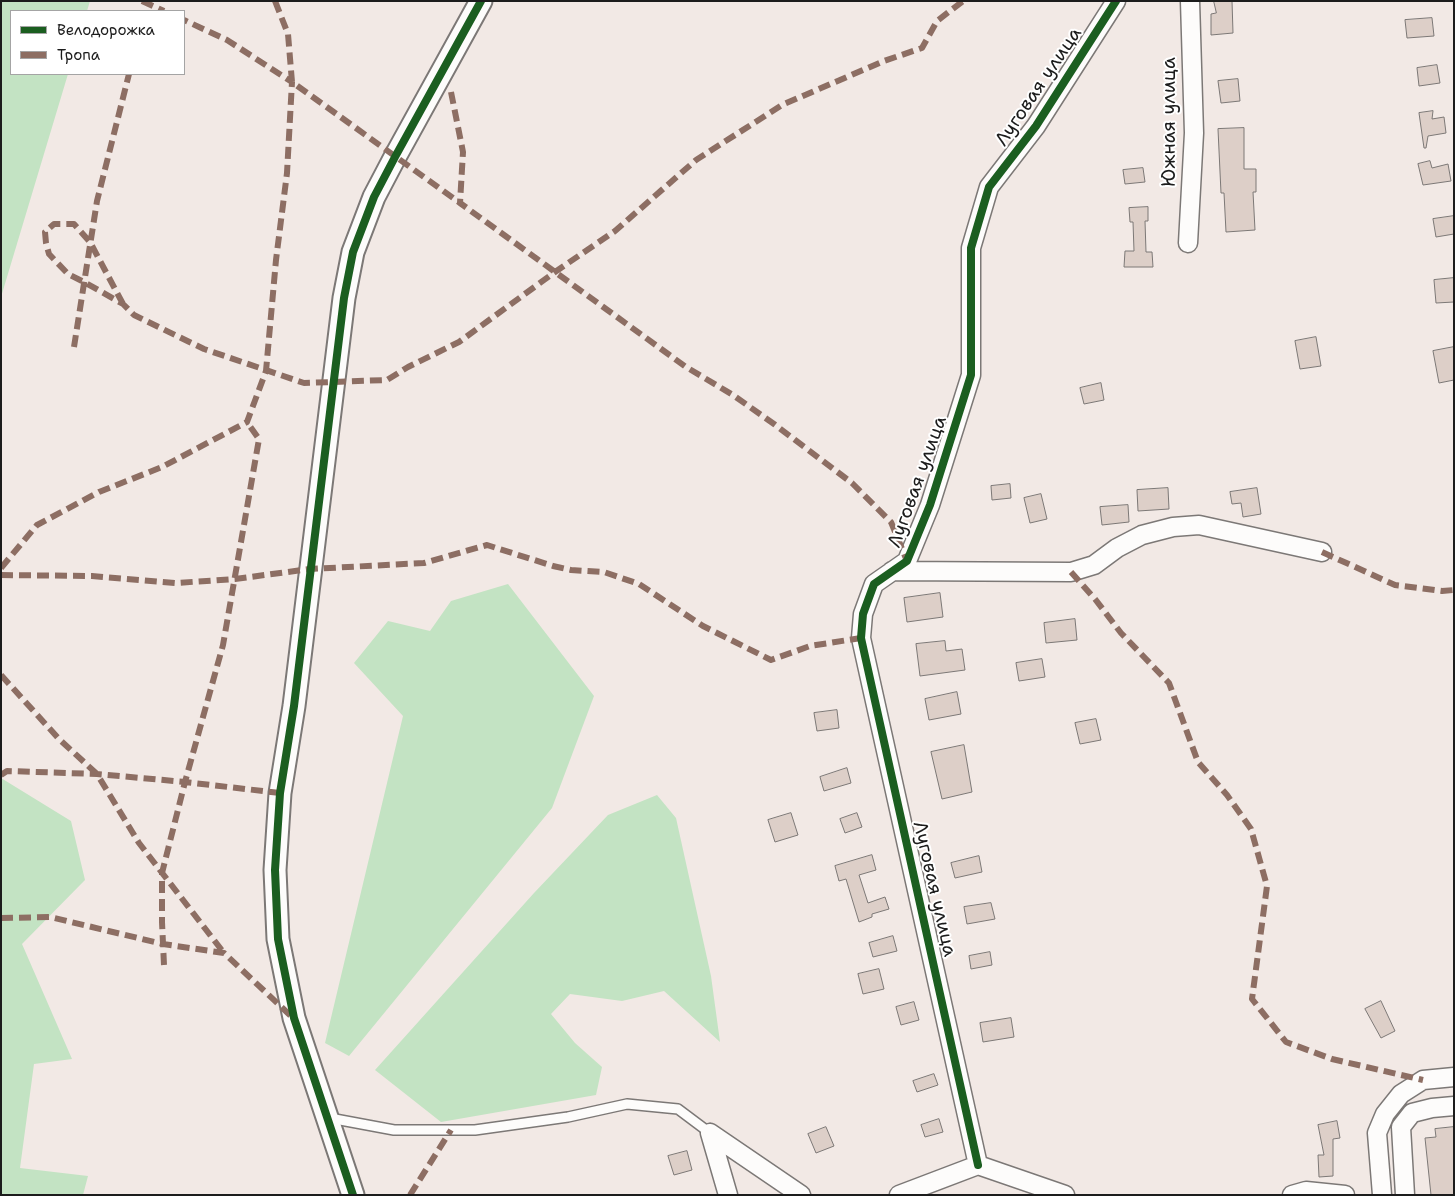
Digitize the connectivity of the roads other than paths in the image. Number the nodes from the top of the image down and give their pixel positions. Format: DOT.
graph roads {
  1 [pos="481,1"];
  2 [pos="1116,1"];
  3 [pos="1190,1"];
  4 [pos="1188,243"];
  5 [pos="1322,552"];
  6 [pos="892,571"];
  7 [pos="1454,1076"];
  8 [pos="1454,1106"];
  9 [pos="328,1123"];
  10 [pos="710,1133"];
  11 [pos="978,1165"];
  12 [pos="353,1195"];
  13 [pos="728,1195"];
  14 [pos="801,1195"];
  15 [pos="899,1195"];
  16 [pos="1066,1195"];
  17 [pos="1292,1195"];
  18 [pos="1345,1195"];
  19 [pos="1382,1195"];
  20 [pos="1404,1195"];
  1 -- 9 [label="street"];
  2 -- 6 [label="street, Луговая улица"];
  3 -- 4 [label="street, Южная улица"];
  5 -- 6 [label="street"];
  6 -- 11 [label="street, Луговая улица"];
  7 -- 19 [label="street"];
  8 -- 20 [label="street"];
  9 -- 10 [label="lane"];
  9 -- 12 [label="street"];
  10 -- 13 [label="street"];
  10 -- 14 [label="street"];
  11 -- 15 [label="street"];
  11 -- 16 [label="street"];
  17 -- 18 [label="street"];
}
